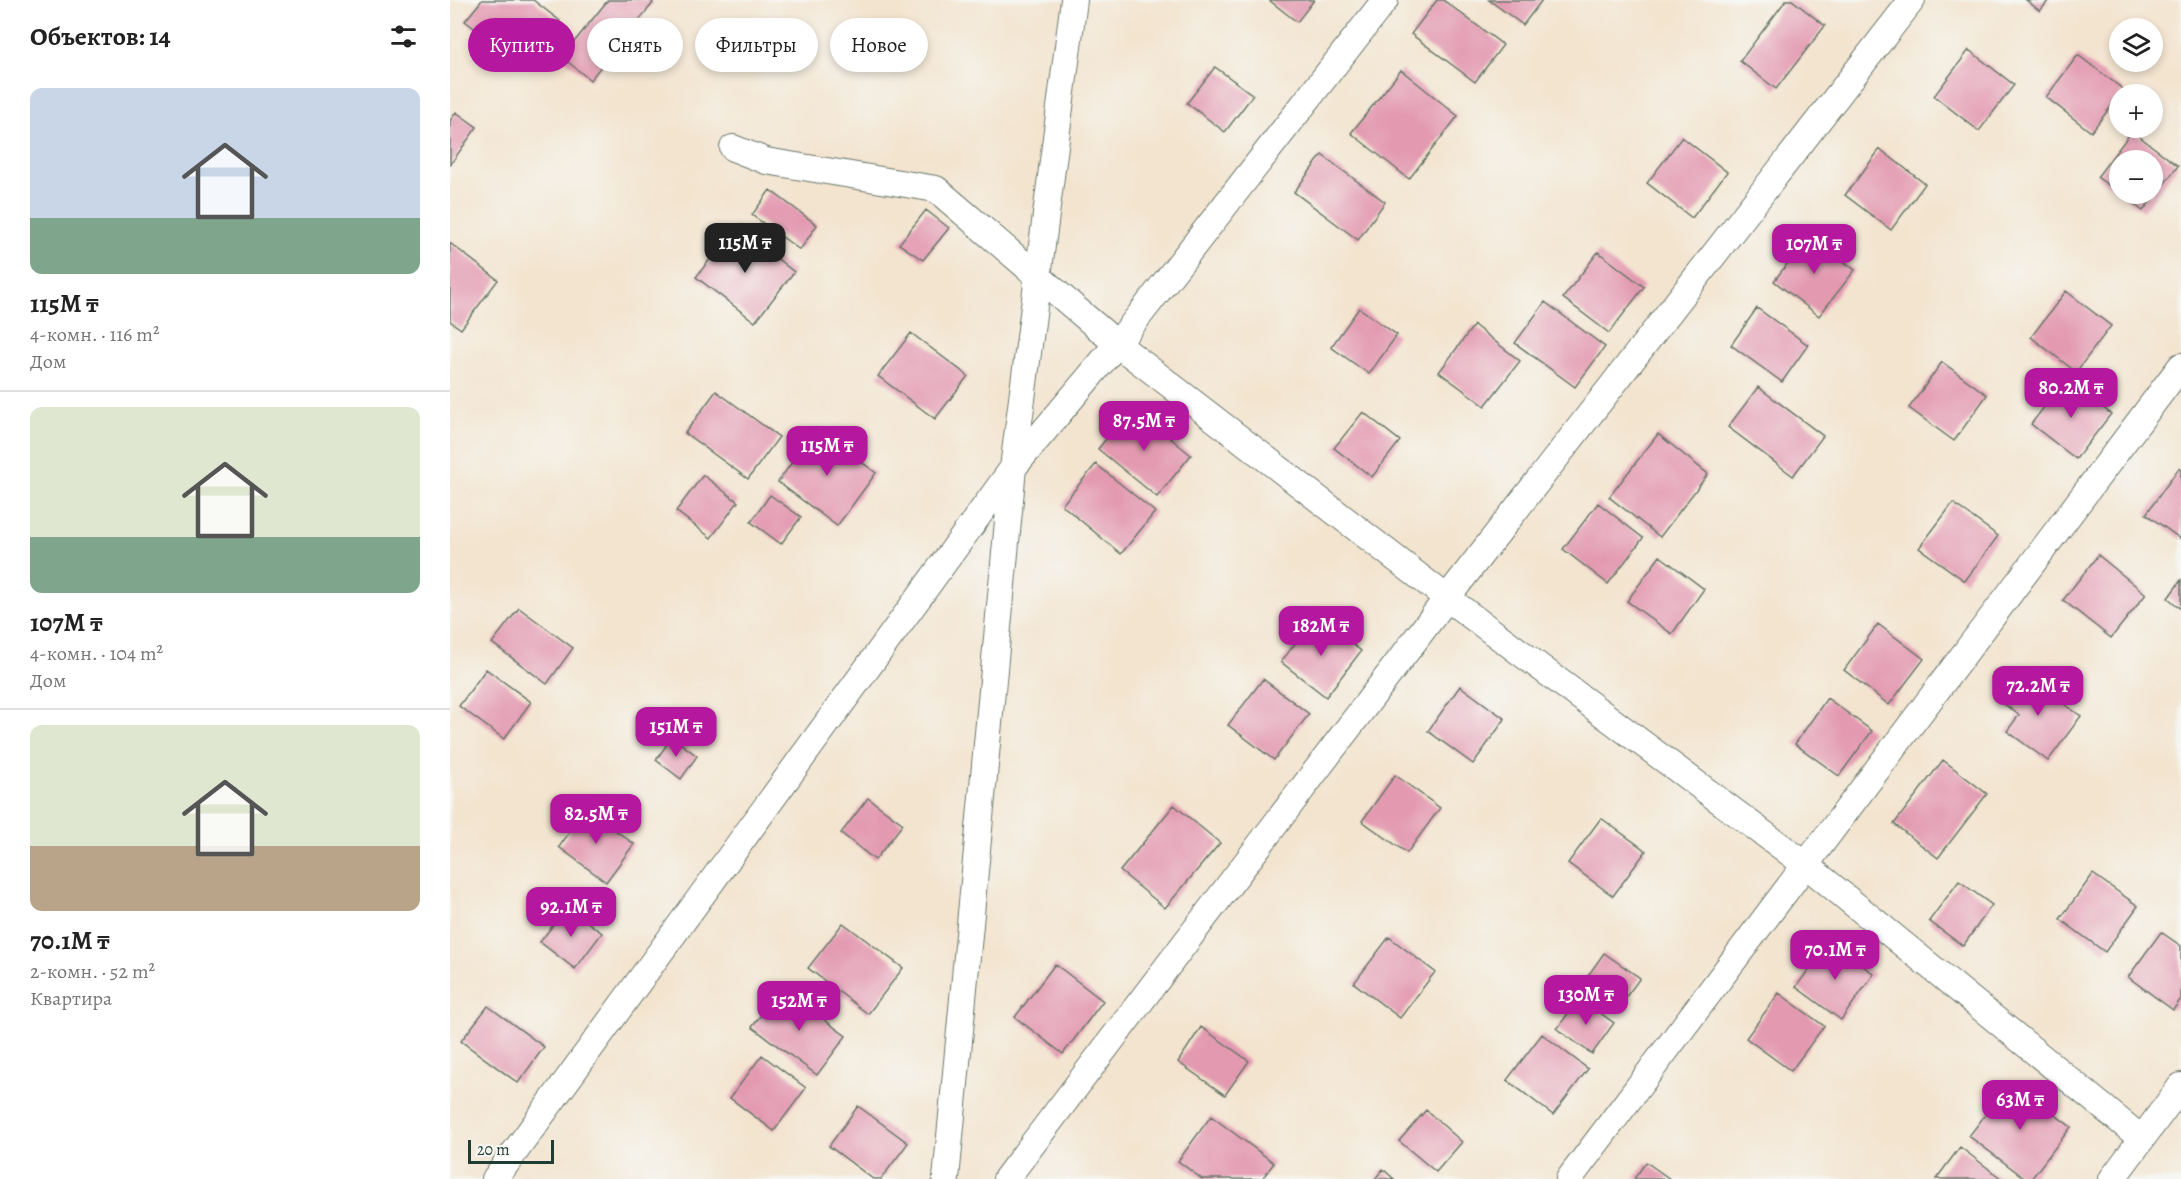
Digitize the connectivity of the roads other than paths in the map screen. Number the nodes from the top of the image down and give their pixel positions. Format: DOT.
graph roads {
  1 [pos="1074,0"];
  2 [pos="1385,0"];
  3 [pos="1912,0"];
  4 [pos="734,148"];
  5 [pos="1037,275"];
  6 [pos="1117,344"];
  7 [pos="2181,366"];
  8 [pos="1013,468"];
  9 [pos="1447,598"];
  10 [pos="1806,865"];
  11 [pos="2181,1086"];
  12 [pos="2142,1139"];
  13 [pos="495,1179"];
  14 [pos="946,1179"];
  15 [pos="1006,1179"];
  16 [pos="1569,1179"];
  17 [pos="2112,1179"];
  1 -- 5 [label="street"];
  2 -- 6 [label="street"];
  3 -- 9 [label="street"];
  4 -- 5 [label="street"];
  5 -- 6 [label="street"];
  5 -- 8 [label="street"];
  6 -- 8 [label="street"];
  6 -- 9 [label="street"];
  7 -- 10 [label="street"];
  8 -- 13 [label="street"];
  8 -- 14 [label="street"];
  9 -- 10 [label="street"];
  9 -- 15 [label="street"];
  10 -- 12 [label="street"];
  10 -- 16 [label="street"];
  11 -- 12 [label="street"];
  12 -- 17 [label="street"];
}
